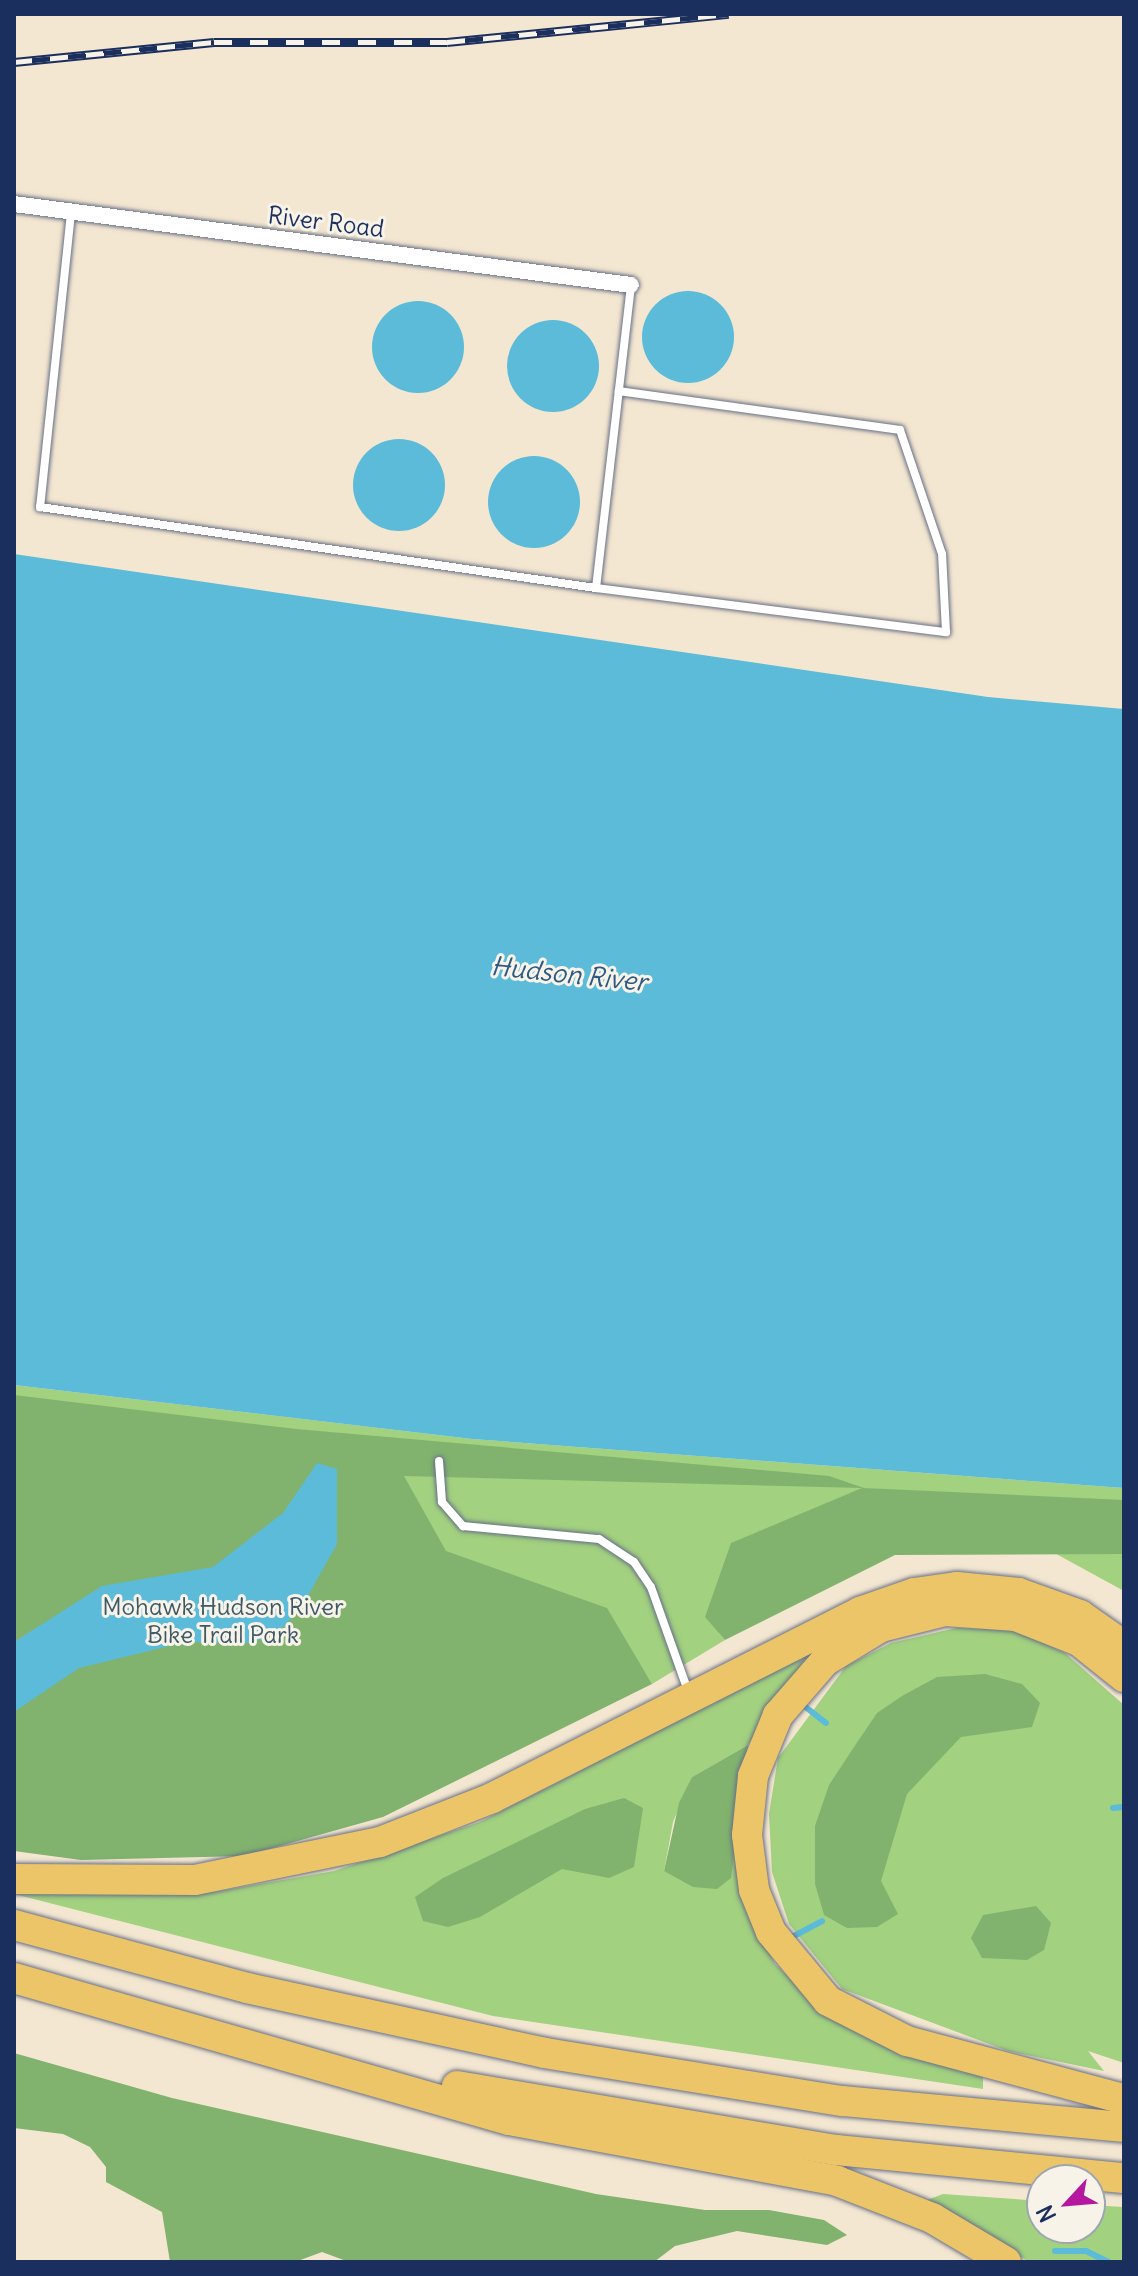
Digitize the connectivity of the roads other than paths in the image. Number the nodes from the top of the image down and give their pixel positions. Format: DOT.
graph roads {
  1 [pos="14,204"];
  2 [pos="71,213"];
  3 [pos="631,285"];
  4 [pos="619,391"];
  5 [pos="596,588"];
  6 [pos="439,1461"];
  7 [pos="1124,1646"];
  8 [pos="1124,1677"];
  9 [pos="691,1698"];
  10 [pos="14,1879"];
  11 [pos="14,1925"];
  12 [pos="14,1978"];
  13 [pos="282,2050"];
  14 [pos="1124,2099"];
  15 [pos="1124,2127"];
  16 [pos="1124,2178"];
  17 [pos="1006,2262"];
  1 -- 2 [label="street, River Road"];
  2 -- 3 [label="street, River Road"];
  2 -- 5 [label="lane"];
  3 -- 4 [label="lane"];
  4 -- 5 [label="lane"];
  4 -- 5 [label="lane"];
  6 -- 9 [label="lane"];
  7 -- 9 [label="highway"];
  8 -- 14 [label="highway"];
  9 -- 10 [label="highway"];
  11 -- 15 [label="highway"];
  12 -- 13 [label="highway"];
  13 -- 16 [label="highway"];
  13 -- 17 [label="highway"];
}
